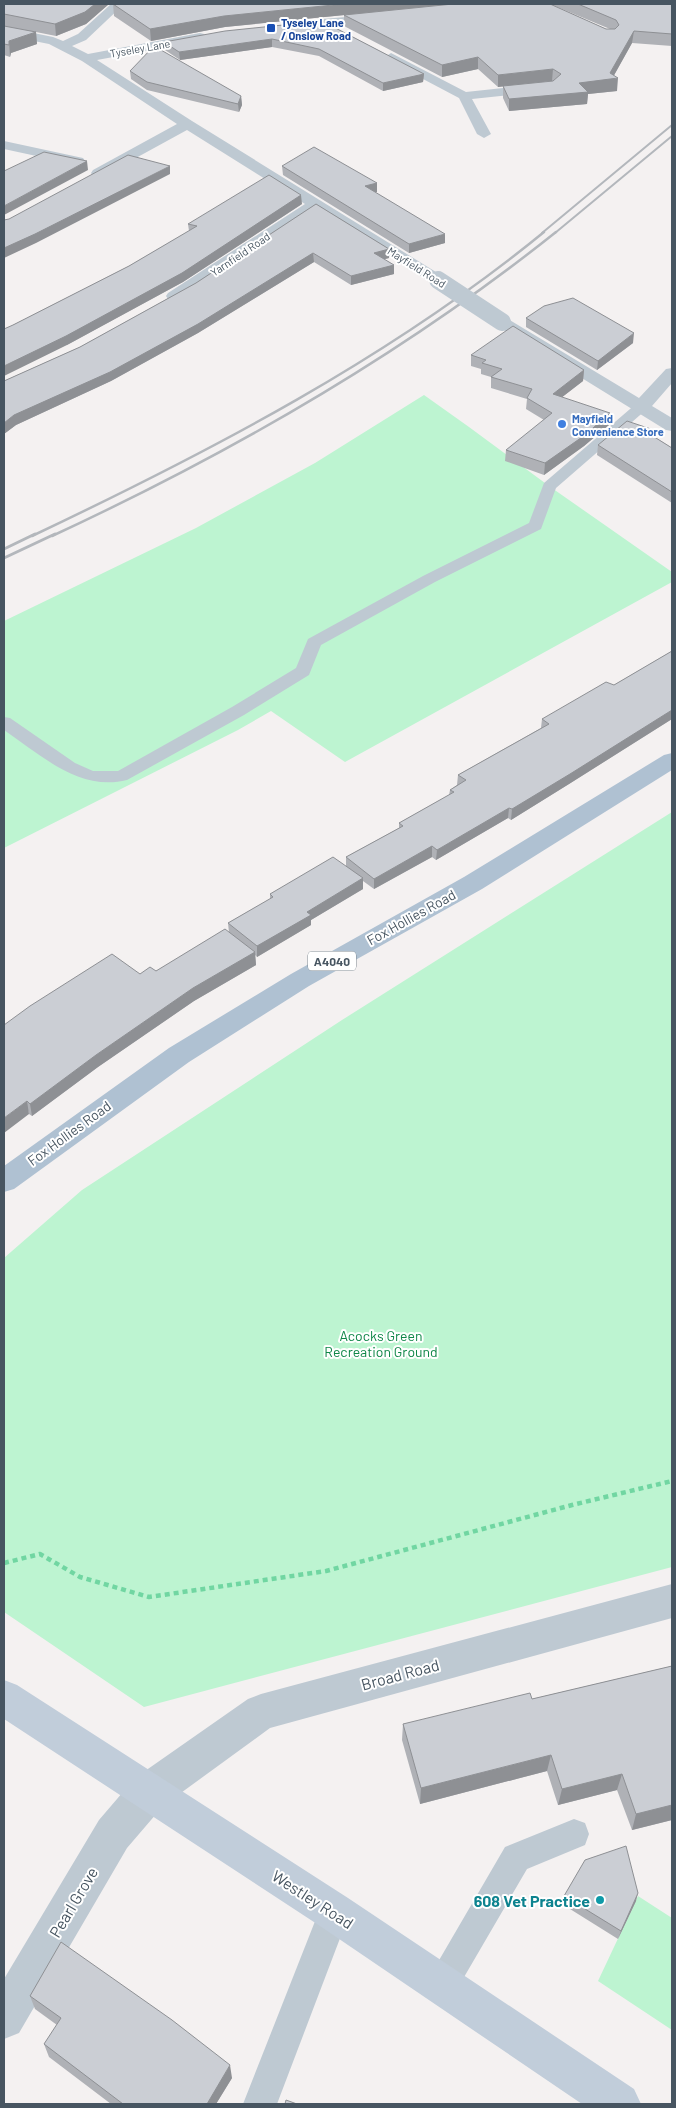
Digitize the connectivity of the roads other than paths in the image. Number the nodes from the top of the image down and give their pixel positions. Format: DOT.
graph roads {
  1 [pos="118,4"];
  2 [pos="390,17"];
  3 [pos="323,23"];
  4 [pos="276,28"];
  5 [pos="4,31"];
  6 [pos="347,35"];
  7 [pos="209,36"];
  8 [pos="63,46"];
  9 [pos="380,52"];
  10 [pos="86,58"];
  11 [pos="552,87"];
  12 [pos="464,96"];
  13 [pos="188,124"];
  14 [pos="484,134"];
  15 [pos="4,145"];
  16 [pos="107,168"];
  17 [pos="83,182"];
  18 [pos="315,204"];
  19 [pos="164,302"];
  20 [pos="672,373"];
  21 [pos="642,406"];
  22 [pos="672,426"];
  23 [pos="4,722"];
  24 [pos="672,760"];
  25 [pos="4,1180"];
  26 [pos="672,1601"];
  27 [pos="4,1698"];
  28 [pos="148,1792"];
  29 [pos="574,1834"];
  30 [pos="334,1912"];
  31 [pos="442,1985"];
  32 [pos="4,2018"];
  33 [pos="260,2104"];
  34 [pos="619,2104"];
  1 -- 8 [label="street"];
  2 -- 3 [label="street"];
  3 -- 4 [label="street"];
  3 -- 6 [label="street"];
  5 -- 8 [label="street, Mayfield Road"];
  7 -- 10 [label="street, Tyseley Lane"];
  8 -- 10 [label="street, Mayfield Road"];
  9 -- 12 [label="street"];
  10 -- 13 [label="street, Mayfield Road"];
  11 -- 12 [label="street"];
  12 -- 14 [label="street"];
  13 -- 16 [label="street"];
  13 -- 18 [label="street, Mayfield Road"];
  15 -- 16 [label="street"];
  16 -- 17 [label="street"];
  18 -- 19 [label="street, Yarnfield Road"];
  18 -- 21 [label="street, Mayfield Road, bridge"];
  20 -- 21 [label="street"];
  21 -- 22 [label="street, Mayfield Road"];
  21 -- 23 [label="lane"];
  24 -- 25 [label="main road, Fox Hollies Road / A4040"];
  26 -- 28 [label="street, Broad Road"];
  27 -- 28 [label="main road, Westley Road"];
  28 -- 30 [label="main road, Westley Road"];
  28 -- 32 [label="street, Pearl Grove"];
  29 -- 31 [label="lane"];
  30 -- 31 [label="main road, Westley Road"];
  30 -- 33 [label="lane"];
  31 -- 34 [label="main road, Westley Road"];
}
